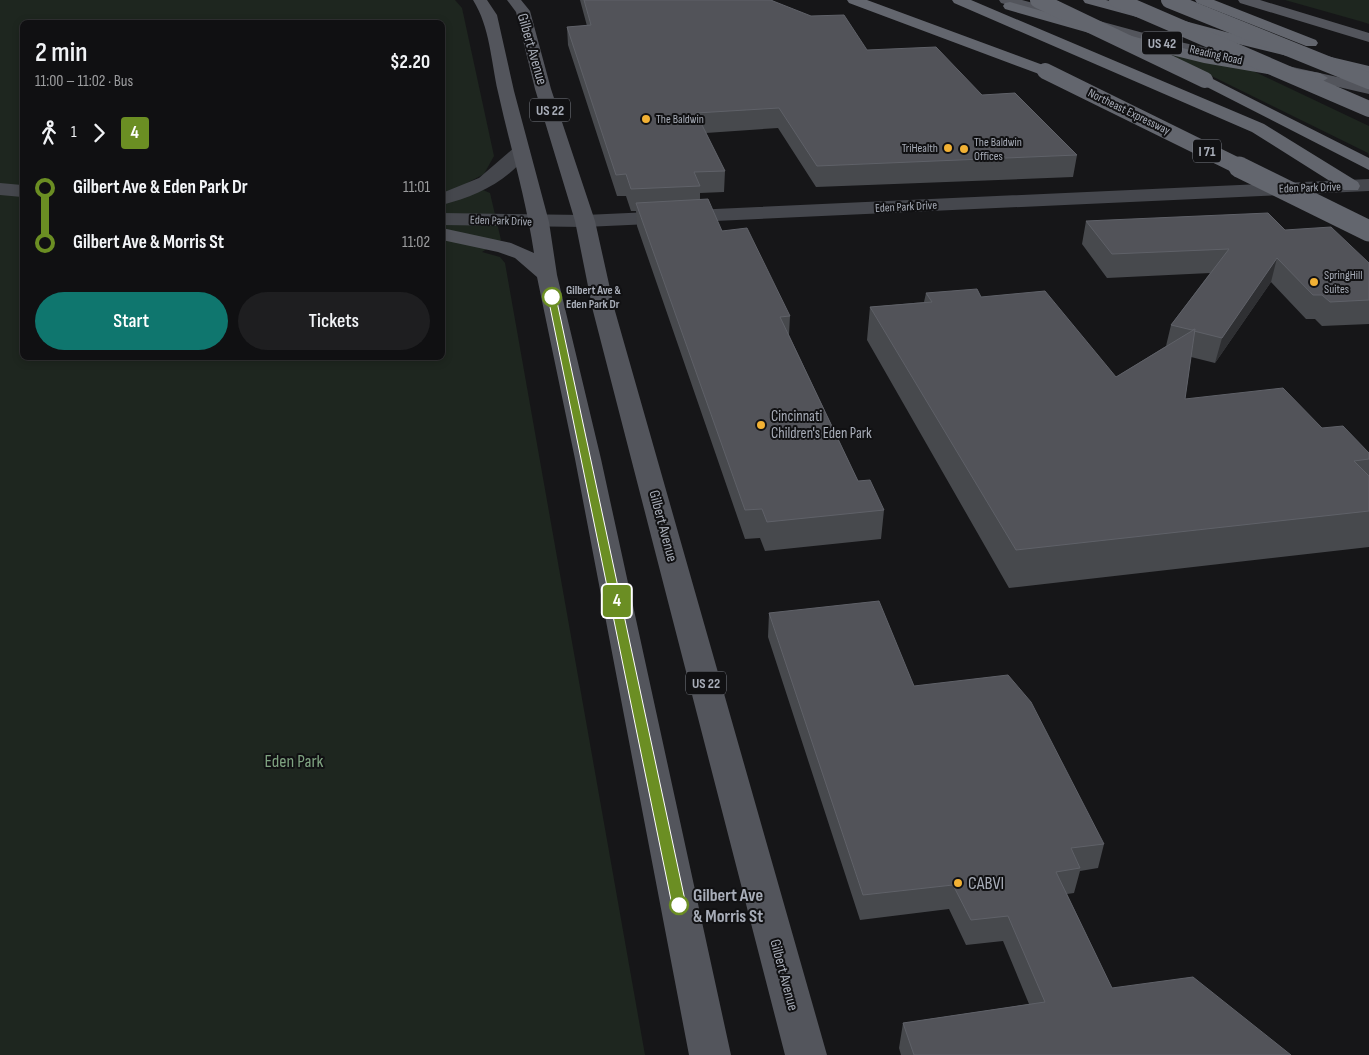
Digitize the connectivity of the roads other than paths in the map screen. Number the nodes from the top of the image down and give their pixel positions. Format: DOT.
graph roads {
  1 [pos="480,0"];
  2 [pos="514,0"];
  3 [pos="854,0"];
  4 [pos="886,0"];
  5 [pos="959,0"];
  6 [pos="992,0"];
  7 [pos="1006,0"];
  8 [pos="1038,0"];
  9 [pos="1090,0"];
  10 [pos="1117,0"];
  11 [pos="1169,0"];
  12 [pos="1202,0"];
  13 [pos="1245,0"];
  14 [pos="1369,38"];
  15 [pos="1369,70"];
  16 [pos="1045,71"];
  17 [pos="1320,78"];
  18 [pos="1369,81"];
  19 [pos="1369,89"];
  20 [pos="1369,109"];
  21 [pos="521,152"];
  22 [pos="1369,165"];
  23 [pos="1360,185"];
  24 [pos="0,189"];
  25 [pos="20,191"];
  26 [pos="1369,197"];
  27 [pos="445,198"];
  28 [pos="445,219"];
  29 [pos="585,221"];
  30 [pos="539,222"];
  31 [pos="1369,230"];
  32 [pos="445,235"];
  33 [pos="547,275"];
  34 [pos="710,1055"];
  35 [pos="806,1055"];
  1 -- 21 [label="main road, US 22"];
  2 -- 29 [label="main road, Gilbert Avenue / US 22"];
  3 -- 16 [label="highway"];
  4 -- 16 [label="highway, Northeast Expressway / I 71"];
  5 -- 23 [label="highway"];
  6 -- 17 [label="highway"];
  7 -- 17 [label="main road, Reading Road / US 42"];
  8 -- 22 [label="highway, bridge"];
  9 -- 15 [label="highway"];
  10 -- 20 [label="highway, bridge"];
  11 -- 18 [label="highway, bridge"];
  12 -- 15 [label="highway"];
  13 -- 14 [label="main road"];
  16 -- 31 [label="highway, Northeast Expressway / I 71, bridge"];
  17 -- 19 [label="main road, Reading Road / US 42"];
  21 -- 27 [label="street"];
  21 -- 30 [label="main road, US 22"];
  23 -- 26 [label="street"];
  23 -- 29 [label="street, Eden Park Drive"];
  24 -- 25 [label="street"];
  28 -- 30 [label="street, Eden Park Drive"];
  29 -- 30 [label="street, Eden Park Drive"];
  29 -- 35 [label="main road, Gilbert Avenue / US 22"];
  30 -- 33 [label="main road, US 22"];
  32 -- 33 [label="main road"];
  33 -- 34 [label="main road, US 22"];
}
